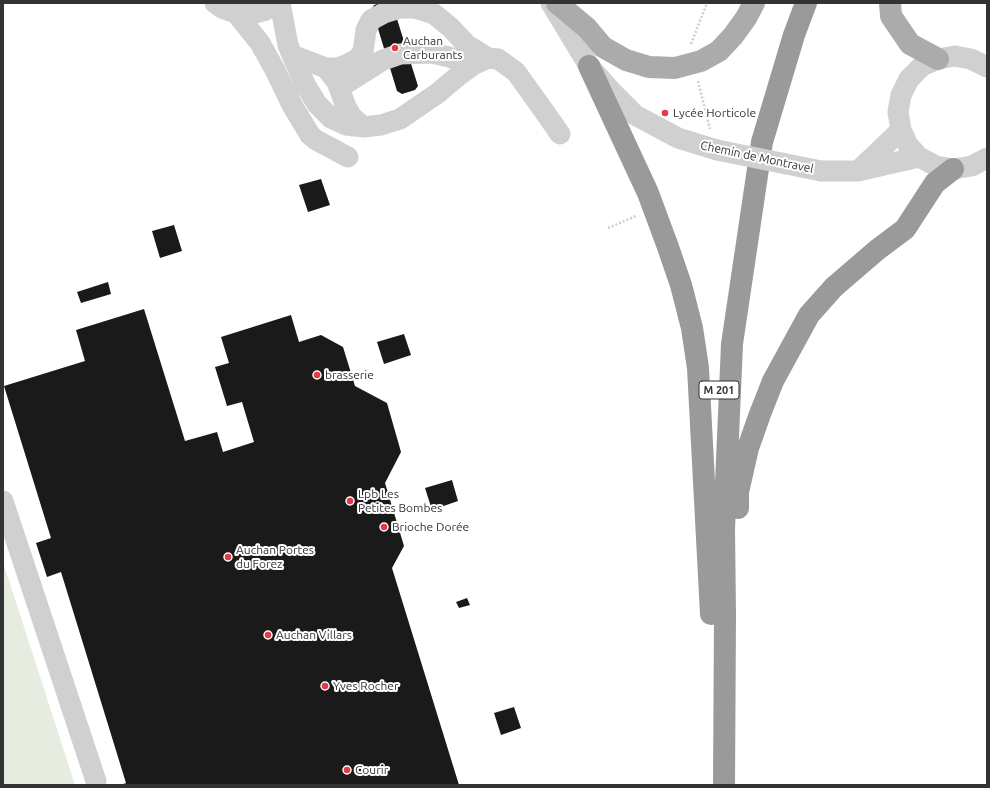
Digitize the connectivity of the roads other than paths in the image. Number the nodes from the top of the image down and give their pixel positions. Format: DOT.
graph roads {
  1 [pos="215,3"];
  2 [pos="277,3"];
  3 [pos="280,3"];
  4 [pos="551,3"];
  5 [pos="557,3"];
  6 [pos="754,3"];
  7 [pos="792,3"];
  8 [pos="806,3"];
  9 [pos="890,3"];
  10 [pos="236,13"];
  11 [pos="292,55"];
  12 [pos="938,59"];
  13 [pos="481,62"];
  14 [pos="589,66"];
  15 [pos="987,67"];
  16 [pos="331,75"];
  17 [pos="364,127"];
  18 [pos="901,130"];
  19 [pos="560,134"];
  20 [pos="348,157"];
  21 [pos="919,157"];
  22 [pos="987,158"];
  23 [pos="954,169"];
  24 [pos="858,171"];
  25 [pos="3,501"];
  26 [pos="711,619"];
  27 [pos="96,781"];
  28 [pos="710,785"];
  29 [pos="724,785"];
  30 [pos="731,785"];
  1 -- 10 [label="street"];
  2 -- 10 [label="street"];
  3 -- 11 [label="street"];
  4 -- 14 [label="street, Chemin de Montravel"];
  5 -- 6 [label="main road"];
  7 -- 26 [label="highway, M 201"];
  8 -- 29 [label="highway, M 201"];
  9 -- 12 [label="main road"];
  10 -- 20 [label="street"];
  11 -- 16 [label="street"];
  11 -- 17 [label="street"];
  12 -- 15 [label="street"];
  12 -- 18 [label="street"];
  13 -- 16 [label="street"];
  13 -- 16 [label="street"];
  13 -- 17 [label="street"];
  13 -- 19 [label="street"];
  14 -- 24 [label="street, Chemin de Montravel, bridge"];
  14 -- 26 [label="highway"];
  16 -- 17 [label="street"];
  18 -- 21 [label="street"];
  18 -- 24 [label="street"];
  21 -- 23 [label="street"];
  21 -- 24 [label="street, Chemin de Montravel"];
  22 -- 23 [label="street"];
  23 -- 30 [label="highway"];
  25 -- 27 [label="street"];
  26 -- 28 [label="highway, M 201"];
}
